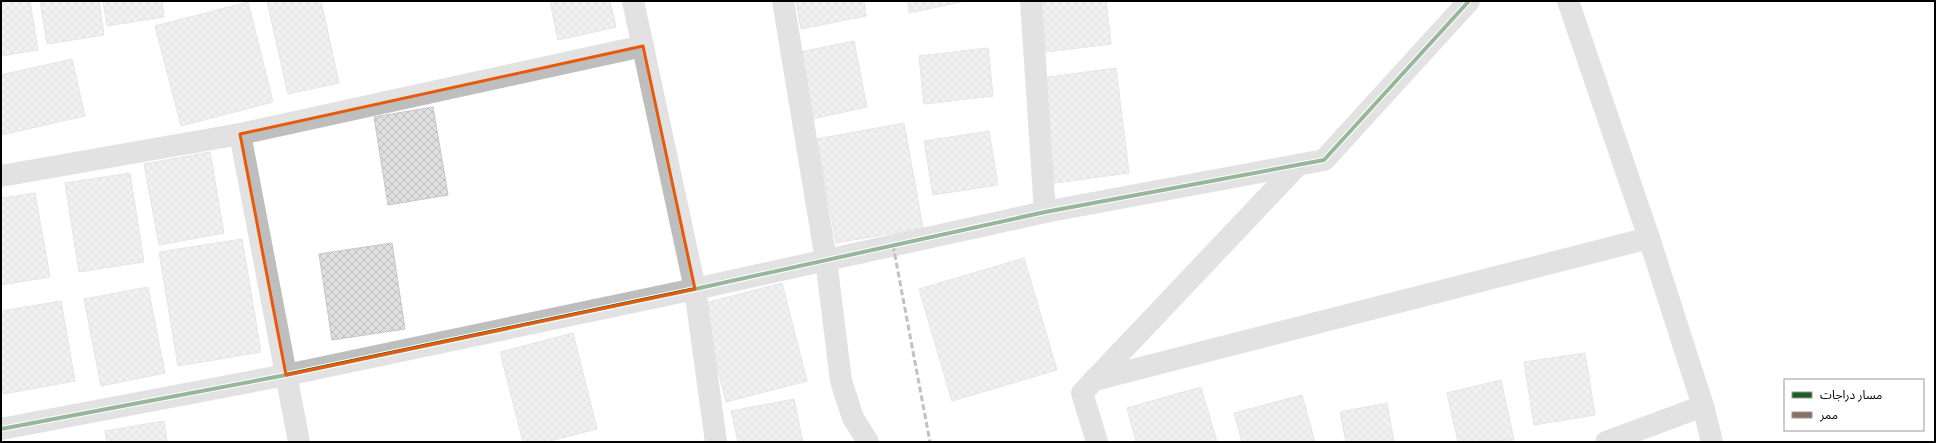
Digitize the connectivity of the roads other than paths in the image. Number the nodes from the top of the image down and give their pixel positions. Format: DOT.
graph roads {
  1 [pos="633,1"];
  2 [pos="783,1"];
  3 [pos="1031,1"];
  4 [pos="1469,1"];
  5 [pos="1568,1"];
  6 [pos="643,46"];
  7 [pos="240,134"];
  8 [pos="1297,166"];
  9 [pos="1,176"];
  10 [pos="1044,212"];
  11 [pos="1648,238"];
  12 [pos="826,260"];
  13 [pos="695,289"];
  14 [pos="286,375"];
  15 [pos="1094,380"];
  16 [pos="1702,406"];
  17 [pos="1,429"];
  18 [pos="299,442"];
  19 [pos="716,442"];
  20 [pos="868,442"];
  21 [pos="1097,442"];
  22 [pos="1606,442"];
  23 [pos="1712,442"];
  1 -- 6 [label="street"];
  2 -- 12 [label="street"];
  3 -- 10 [label="street"];
  4 -- 8 [label="street"];
  5 -- 11 [label="street"];
  6 -- 7 [label="street"];
  6 -- 13 [label="street"];
  7 -- 9 [label="street"];
  7 -- 14 [label="street"];
  8 -- 10 [label="street"];
  8 -- 15 [label="street"];
  10 -- 12 [label="street"];
  11 -- 15 [label="street"];
  11 -- 16 [label="street"];
  12 -- 13 [label="street"];
  12 -- 20 [label="street"];
  13 -- 14 [label="street"];
  13 -- 19 [label="street"];
  14 -- 17 [label="street"];
  14 -- 18 [label="street"];
  15 -- 21 [label="street"];
  16 -- 22 [label="street"];
  16 -- 23 [label="street"];
}
